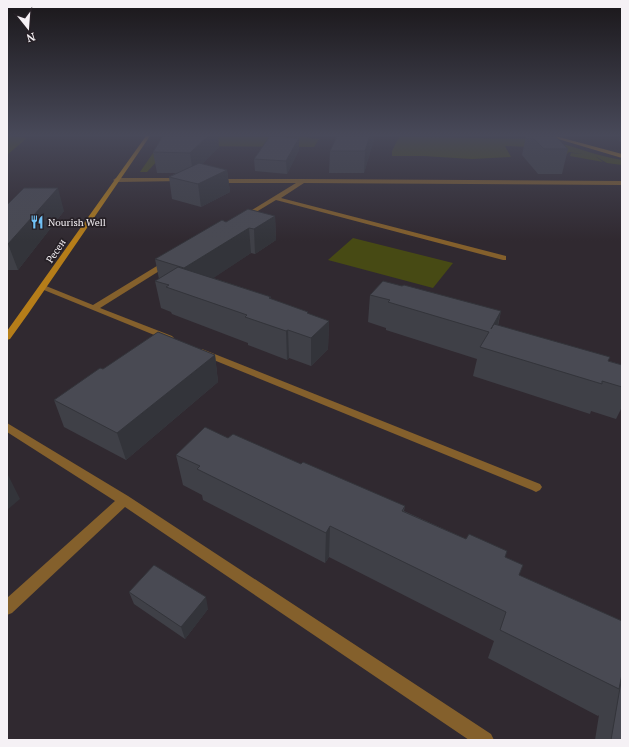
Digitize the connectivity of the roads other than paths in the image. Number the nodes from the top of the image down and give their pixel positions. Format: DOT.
graph roads {
  1 [pos="123,171"];
  2 [pos="116,180"];
  3 [pos="186,180"];
  4 [pos="210,180"];
  5 [pos="304,181"];
  6 [pos="622,183"];
  7 [pos="275,198"];
  8 [pos="234,223"];
  9 [pos="503,258"];
  10 [pos="174,259"];
  11 [pos="43,288"];
  12 [pos="93,308"];
  13 [pos="7,337"];
  14 [pos="177,342"];
  15 [pos="191,348"];
  16 [pos="7,427"];
  17 [pos="536,487"];
  18 [pos="124,500"];
  19 [pos="7,608"];
  20 [pos="485,740"];
  1 -- 2 [label="street, Ресен"];
  2 -- 3 [label="street"];
  2 -- 11 [label="street, Ресен"];
  4 -- 5 [label="street"];
  5 -- 6 [label="street"];
  5 -- 7 [label="street"];
  7 -- 8 [label="street"];
  7 -- 9 [label="street"];
  10 -- 12 [label="street"];
  11 -- 12 [label="street"];
  11 -- 13 [label="street, Ресен"];
  12 -- 14 [label="street"];
  15 -- 17 [label="street"];
  16 -- 18 [label="street"];
  18 -- 19 [label="street"];
  18 -- 20 [label="street"];
}
